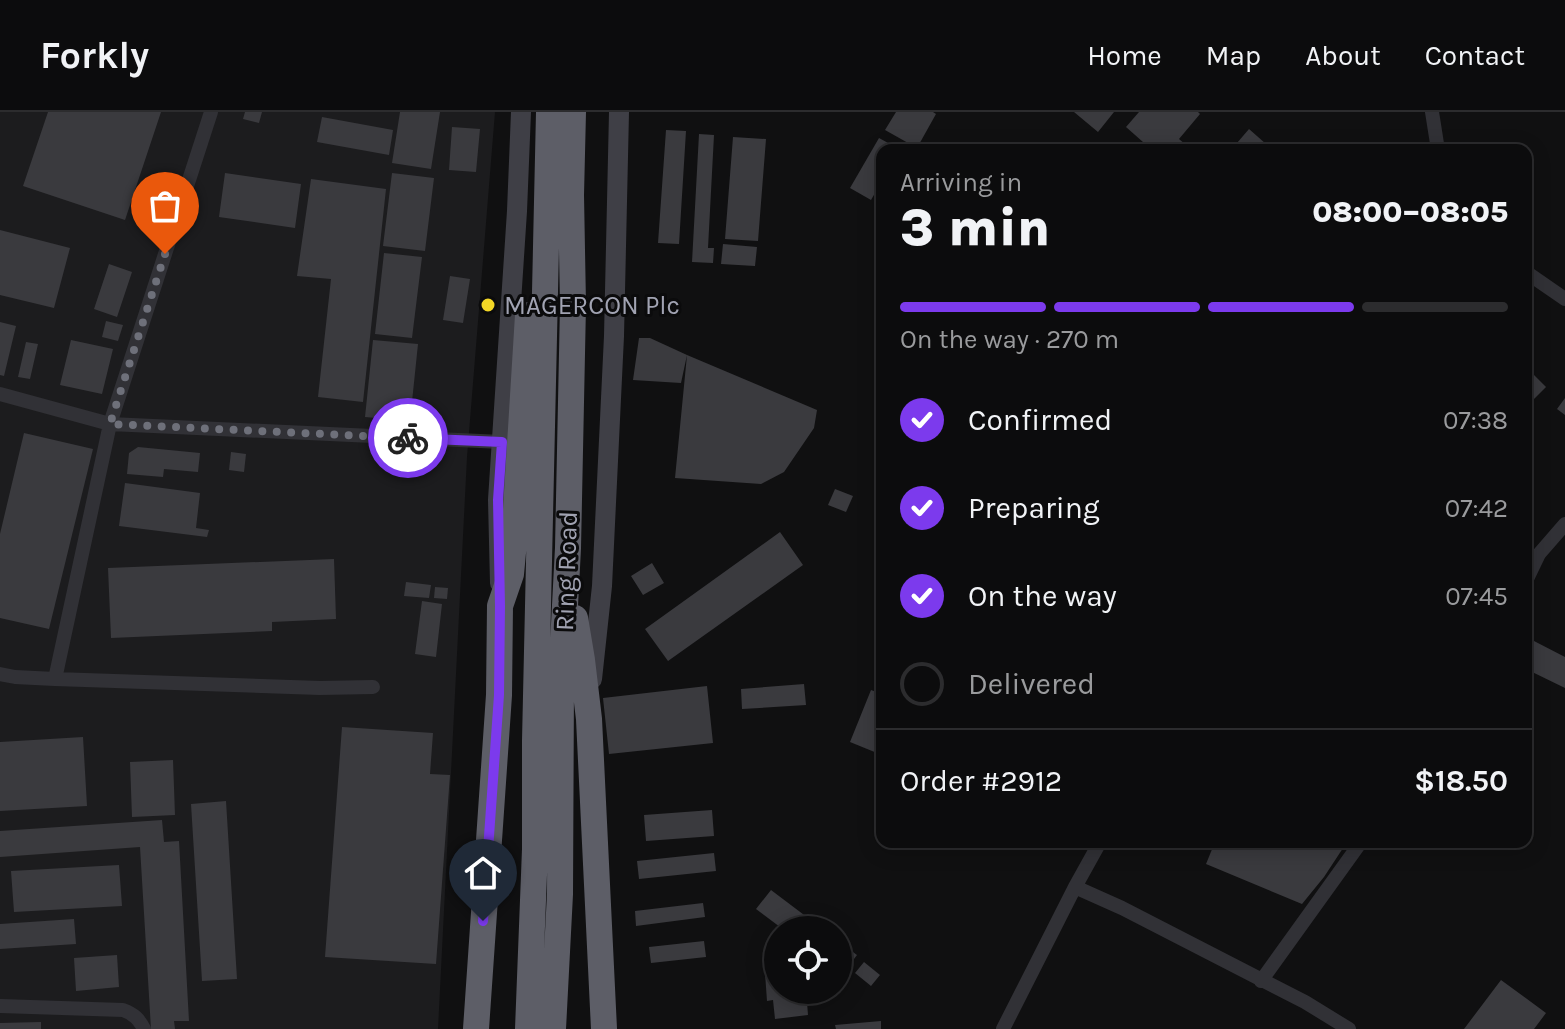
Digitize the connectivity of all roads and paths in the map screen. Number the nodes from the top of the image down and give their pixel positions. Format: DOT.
graph roads {
  1 [pos="211,112"];
  2 [pos="521,112"];
  3 [pos="549,112"];
  4 [pos="573,112"];
  5 [pos="619,112"];
  6 [pos="1432,112"];
  7 [pos="1437,144"];
  8 [pos="545,201"];
  9 [pos="1532,276"];
  10 [pos="1565,299"];
  11 [pos="0,394"];
  12 [pos="110,424"];
  13 [pos="502,442"];
  14 [pos="1565,524"];
  15 [pos="1532,550"];
  16 [pos="566,567"];
  17 [pos="500,606"];
  18 [pos="0,674"];
  19 [pos="55,679"];
  20 [pos="373,687"];
  21 [pos="589,719"];
  22 [pos="1097,848"];
  23 [pos="1357,848"];
  24 [pos="1075,887"];
  25 [pos="1261,981"];
  26 [pos="0,1006"];
  27 [pos="144,1029"];
  28 [pos="476,1029"];
  29 [pos="528,1029"];
  30 [pos="553,1029"];
  31 [pos="604,1029"];
  32 [pos="1003,1029"];
  33 [pos="1349,1029"];
  1 -- 12 [label="street"];
  2 -- 13 [label="street"];
  3 -- 8 [label="highway, Ring Road"];
  4 -- 16 [label="highway, Ring Road"];
  5 -- 21 [label="street"];
  6 -- 7 [label="street"];
  8 -- 17 [label="highway"];
  8 -- 29 [label="highway, Ring Road"];
  9 -- 10 [label="street"];
  11 -- 12 [label="street"];
  12 -- 13 [label="street"];
  12 -- 19 [label="street"];
  13 -- 17 [label="street"];
  14 -- 15 [label="street"];
  16 -- 21 [label="highway"];
  16 -- 30 [label="highway, Ring Road"];
  17 -- 28 [label="highway"];
  18 -- 19 [label="street"];
  19 -- 20 [label="street"];
  21 -- 31 [label="highway"];
  22 -- 24 [label="street"];
  23 -- 25 [label="street"];
  24 -- 25 [label="street"];
  24 -- 32 [label="street"];
  25 -- 33 [label="street"];
  26 -- 27 [label="street"];
}
